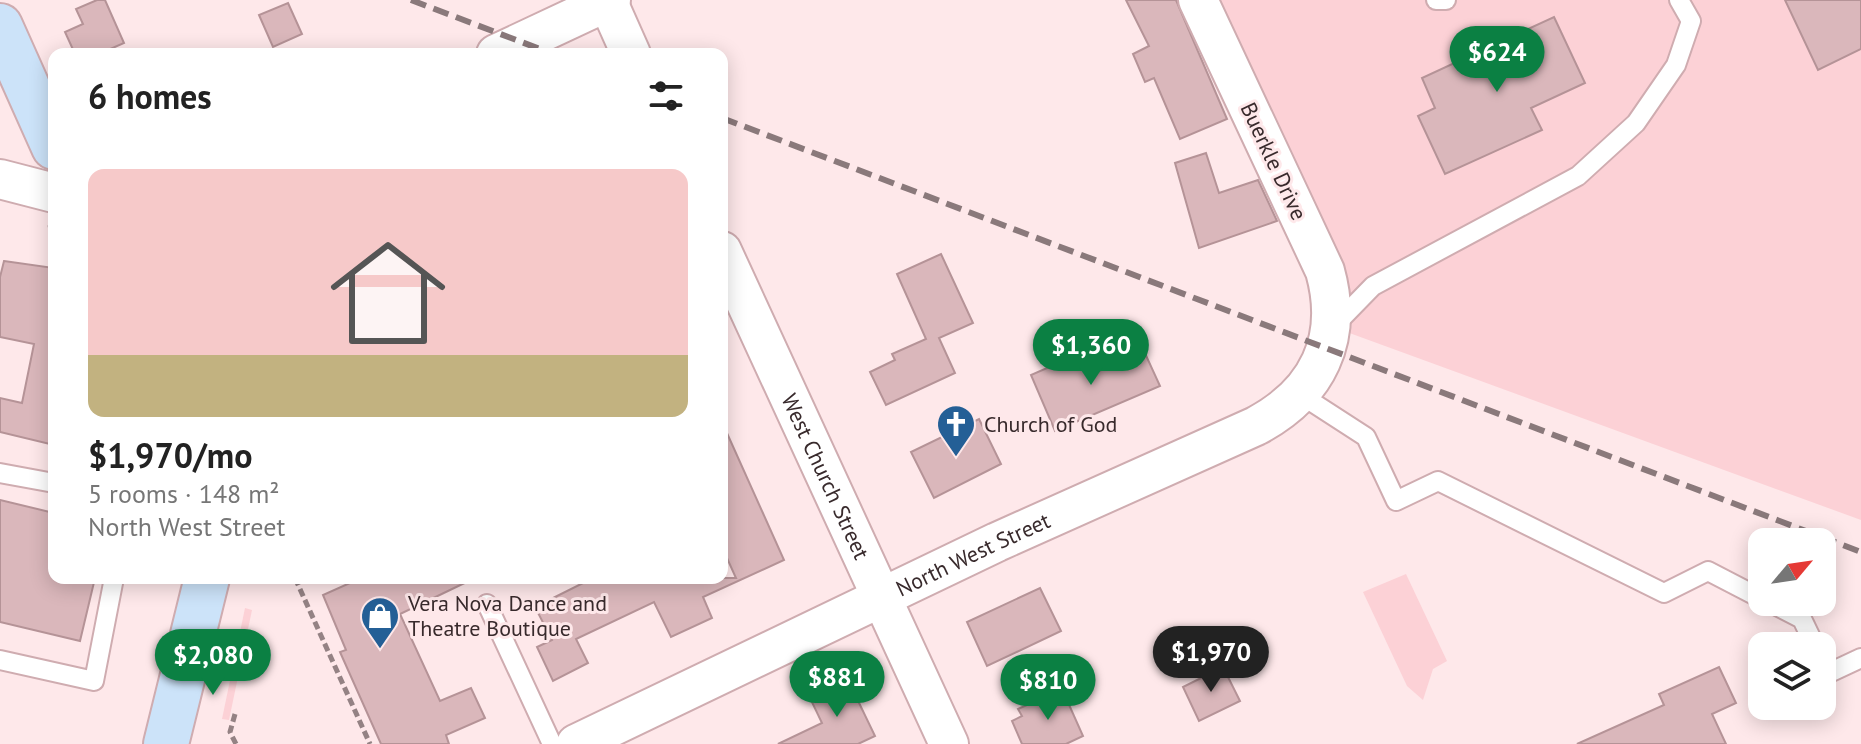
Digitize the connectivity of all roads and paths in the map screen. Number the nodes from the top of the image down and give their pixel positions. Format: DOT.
graph roads {
  1 [pos="608,0"];
  2 [pos="1198,0"];
  3 [pos="1436,0"];
  4 [pos="1446,0"];
  5 [pos="1679,0"];
  6 [pos="0,26"];
  7 [pos="508,48"];
  8 [pos="628,48"];
  9 [pos="48,134"];
  10 [pos="0,179"];
  11 [pos="48,191"];
  12 [pos="728,264"];
  13 [pos="1333,327"];
  14 [pos="1298,393"];
  15 [pos="0,473"];
  16 [pos="48,482"];
  17 [pos="113,584"];
  18 [pos="206,584"];
  19 [pos="298,584"];
  20 [pos="1748,592"];
  21 [pos="883,598"];
  22 [pos="487,604"];
  23 [pos="1796,616"];
  24 [pos="1808,632"];
  25 [pos="1861,658"];
  26 [pos="0,660"];
  27 [pos="1836,670"];
  28 [pos="235,714"];
  29 [pos="166,744"];
  30 [pos="236,744"];
  31 [pos="370,744"];
  32 [pos="552,744"];
  33 [pos="576,744"];
  34 [pos="949,744"];
  1 -- 7 [label="street"];
  1 -- 8 [label="street"];
  2 -- 13 [label="street, Buerkle Drive"];
  3 -- 4 [label="lane"];
  5 -- 13 [label="lane"];
  6 -- 9 [label="main road"];
  10 -- 11 [label="street"];
  12 -- 21 [label="street, West Church Street"];
  13 -- 14 [label="street, North West Street"];
  14 -- 20 [label="lane"];
  14 -- 21 [label="street, North West Street"];
  15 -- 16 [label="lane"];
  17 -- 26 [label="lane"];
  18 -- 29 [label="main road"];
  19 -- 31 [label="path"];
  21 -- 33 [label="street, North West Street"];
  21 -- 34 [label="street, West Church Street"];
  22 -- 32 [label="lane"];
  23 -- 24 [label="lane"];
  25 -- 27 [label="lane"];
  28 -- 30 [label="path"];
}
